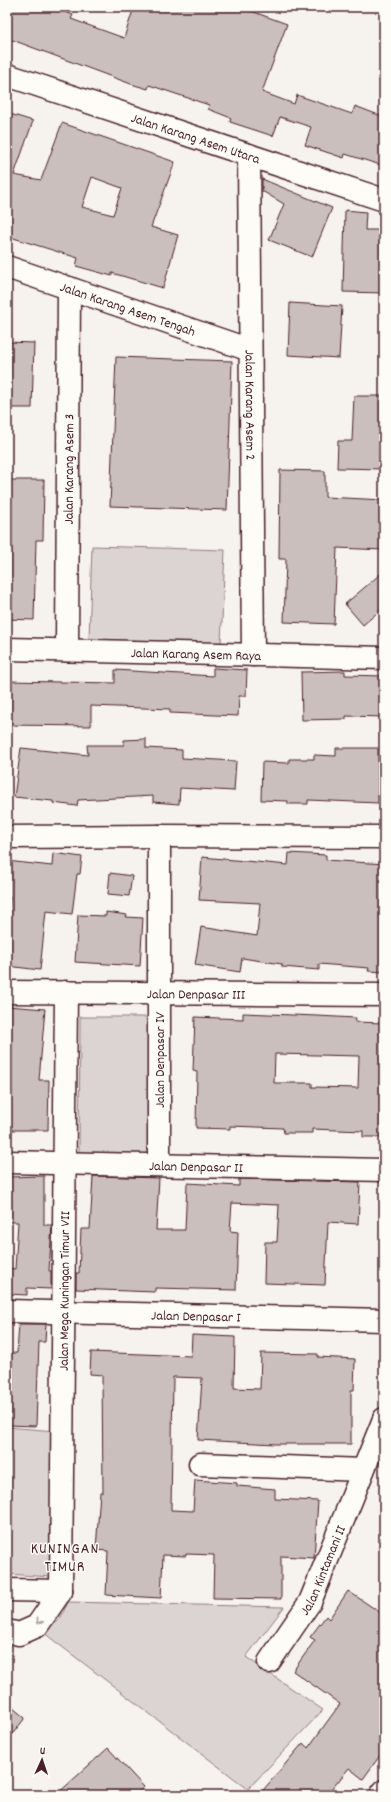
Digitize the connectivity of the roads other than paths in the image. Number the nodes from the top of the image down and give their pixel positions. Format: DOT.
graph roads {
  1 [pos="7,75"];
  2 [pos="249,155"];
  3 [pos="384,200"];
  4 [pos="7,267"];
  5 [pos="69,288"];
  6 [pos="250,350"];
  7 [pos="7,649"];
  8 [pos="67,650"];
  9 [pos="253,655"];
  10 [pos="384,658"];
  11 [pos="159,836"];
  12 [pos="7,837"];
  13 [pos="384,837"];
  14 [pos="7,992"];
  15 [pos="66,992"];
  16 [pos="159,993"];
  17 [pos="384,995"];
  18 [pos="7,1162"];
  19 [pos="64,1162"];
  20 [pos="159,1164"];
  21 [pos="384,1170"];
  22 [pos="7,1311"];
  23 [pos="63,1312"];
  24 [pos="384,1320"];
  25 [pos="384,1420"];
  26 [pos="200,1464"];
  27 [pos="363,1470"];
  28 [pos="7,1590"];
  29 [pos="61,1591"];
  30 [pos="7,1631"];
  31 [pos="269,1662"];
  32 [pos="384,1791"];
  33 [pos="381,1795"];
  1 -- 2 [label="street, Jalan Karang Asem Utara"];
  2 -- 3 [label="street, Jalan Karang Asem Utara"];
  2 -- 6 [label="street, Jalan Karang Asem 2"];
  4 -- 5 [label="street, Jalan Karang Asem Tengah"];
  5 -- 6 [label="street, Jalan Karang Asem Tengah"];
  5 -- 8 [label="street, Jalan Karang Asem 3"];
  6 -- 9 [label="street, Jalan Karang Asem 2"];
  7 -- 8 [label="street, Jalan Karang Asem Raya"];
  8 -- 9 [label="street, Jalan Karang Asem Raya"];
  9 -- 10 [label="street, Jalan Karang Asem Raya"];
  11 -- 12 [label="street"];
  11 -- 13 [label="street"];
  11 -- 16 [label="street, Jalan Denpasar IV"];
  14 -- 15 [label="street, Jalan Denpasar III"];
  15 -- 16 [label="street, Jalan Denpasar III"];
  15 -- 19 [label="street, Jalan Mega Kuningan Timur VII"];
  16 -- 17 [label="street, Jalan Denpasar III"];
  16 -- 20 [label="street, Jalan Denpasar IV"];
  18 -- 19 [label="street, Jalan Denpasar II"];
  19 -- 20 [label="street, Jalan Denpasar II"];
  19 -- 23 [label="street, Jalan Mega Kuningan Timur VII"];
  20 -- 21 [label="street, Jalan Denpasar II"];
  22 -- 23 [label="street, Jalan Denpasar I"];
  23 -- 24 [label="street, Jalan Denpasar I"];
  23 -- 29 [label="street, Jalan Mega Kuningan Timur VII"];
  25 -- 27 [label="street, Jalan Kintamani II"];
  26 -- 27 [label="street"];
  27 -- 31 [label="street, Jalan Kintamani II"];
  28 -- 29 [label="street"];
  29 -- 30 [label="street, one-way"];
  32 -- 33 [label="street"];
}
